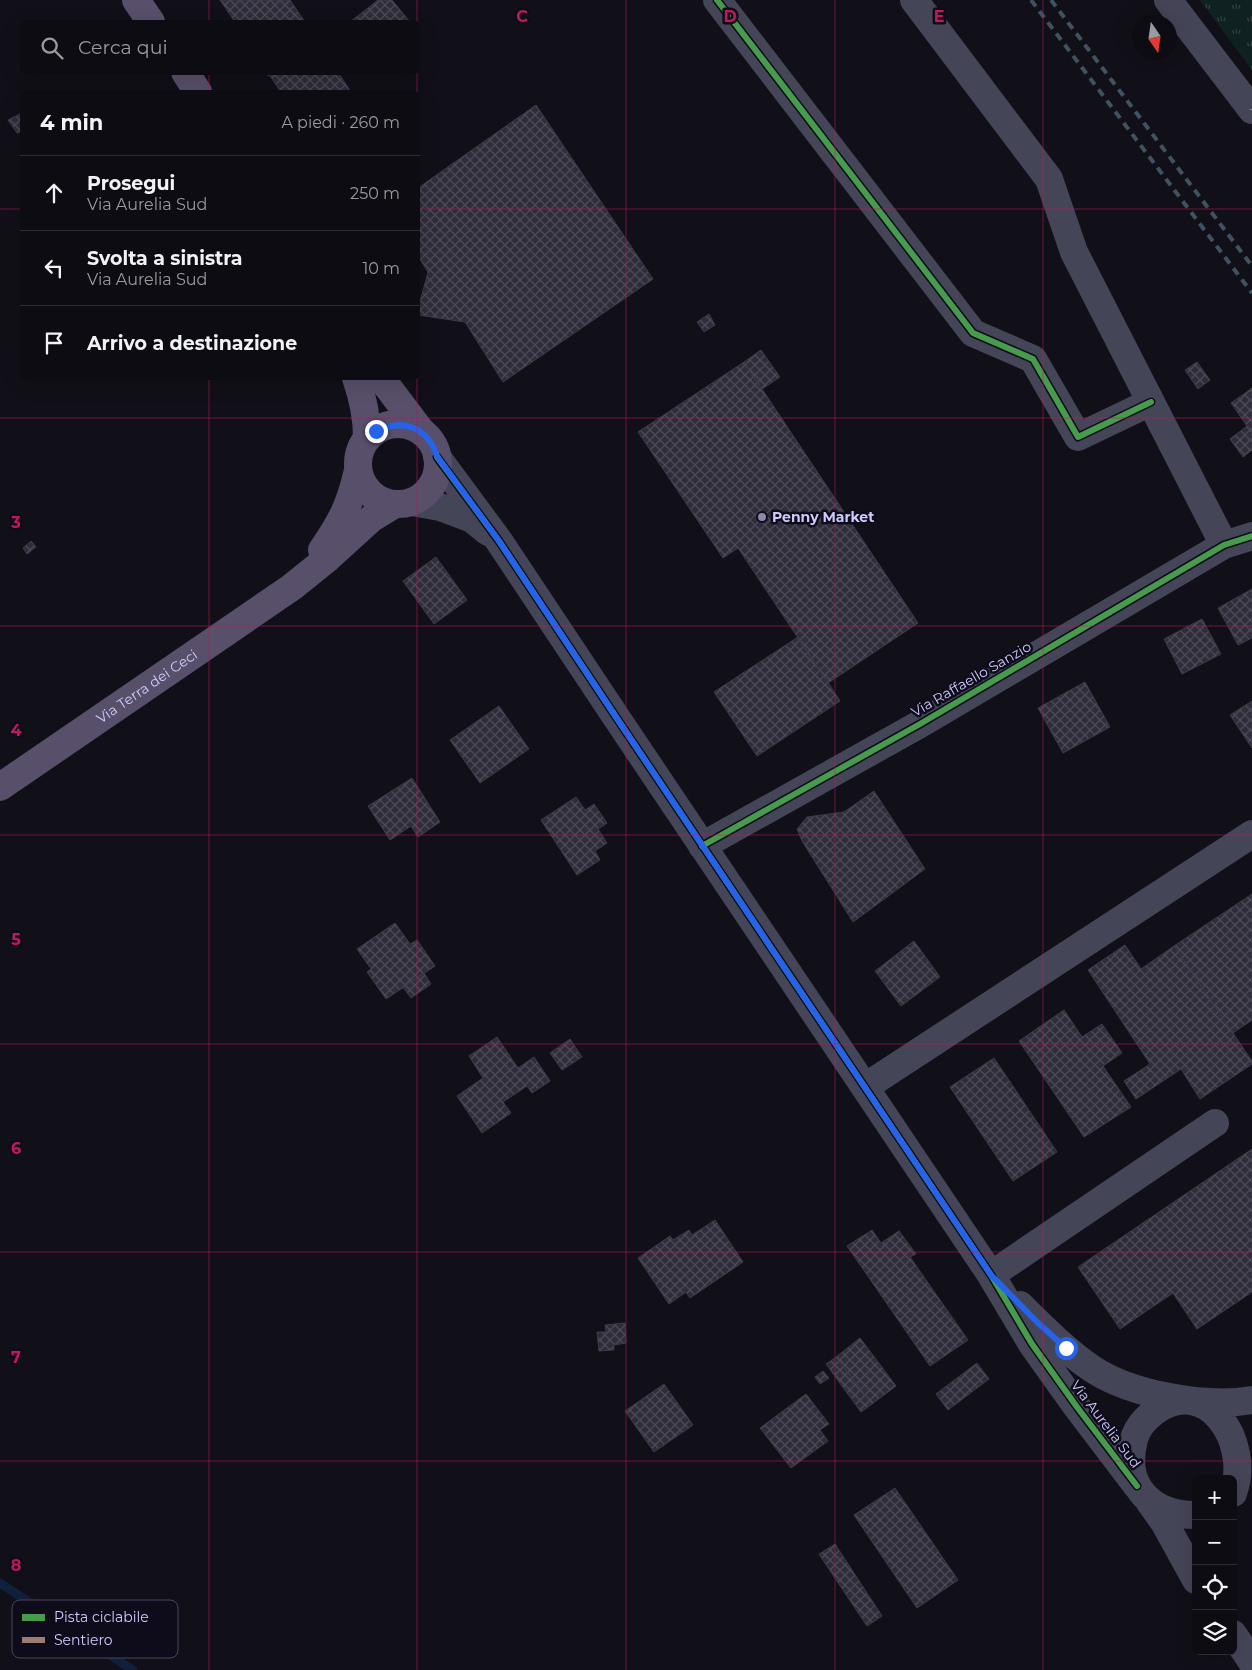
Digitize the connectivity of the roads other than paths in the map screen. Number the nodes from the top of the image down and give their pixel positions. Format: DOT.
graph roads {
  1 [pos="136,0"];
  2 [pos="717,0"];
  3 [pos="914,0"];
  4 [pos="1168,0"];
  5 [pos="150,20"];
  6 [pos="187,75"];
  7 [pos="197,90"];
  8 [pos="1252,110"];
  9 [pos="357,380"];
  10 [pos="382,380"];
  11 [pos="1151,402"];
  12 [pos="421,431"];
  13 [pos="367,438"];
  14 [pos="437,456"];
  15 [pos="358,470"];
  16 [pos="403,503"];
  17 [pos="1252,536"];
  18 [pos="499,541"];
  19 [pos="1224,545"];
  20 [pos="292,587"];
  21 [pos="0,787"];
  22 [pos="1252,834"];
  23 [pos="702,846"];
  24 [pos="865,1087"];
  25 [pos="1214,1123"];
  26 [pos="991,1275"];
  27 [pos="1252,1400"];
  28 [pos="1196,1401"];
  29 [pos="1243,1477"];
  30 [pos="1143,1493"];
  31 [pos="1192,1515"];
  32 [pos="1192,1573"];
  33 [pos="1237,1640"];
  34 [pos="1252,1662"];
  1 -- 5 [label="main road"];
  2 -- 11 [label="street"];
  3 -- 11 [label="street"];
  4 -- 8 [label="street"];
  6 -- 7 [label="main road"];
  9 -- 13 [label="main road"];
  10 -- 12 [label="main road, Via Aurelia Sud"];
  11 -- 19 [label="street"];
  12 -- 13 [label="main road"];
  12 -- 14 [label="main road, Via Aurelia Sud"];
  13 -- 15 [label="main road"];
  14 -- 16 [label="main road"];
  14 -- 18 [label="street, Via Aurelia Sud"];
  15 -- 16 [label="main road, Via Aurelia Sud"];
  15 -- 20 [label="main road"];
  16 -- 18 [label="street, Via Aurelia Sud"];
  16 -- 20 [label="main road"];
  17 -- 19 [label="street, Via Raffaello Sanzio"];
  18 -- 23 [label="street, Via Aurelia Sud"];
  19 -- 23 [label="street, Via Raffaello Sanzio"];
  20 -- 21 [label="main road, Via Terra dei Ceci"];
  22 -- 24 [label="street"];
  23 -- 24 [label="street, Via Aurelia Sud"];
  24 -- 26 [label="street, Via Aurelia Sud"];
  25 -- 26 [label="street"];
  26 -- 28 [label="street, Via Aurelia Sud"];
  26 -- 30 [label="street, Via Aurelia Sud"];
  27 -- 28 [label="street"];
  28 -- 29 [label="street, Via Aurelia Sud"];
  28 -- 30 [label="street, Via Aurelia Sud"];
  30 -- 31 [label="street, Via Aurelia Sud"];
  30 -- 32 [label="street, Via Aurelia Sud"];
  33 -- 34 [label="street"];
}
